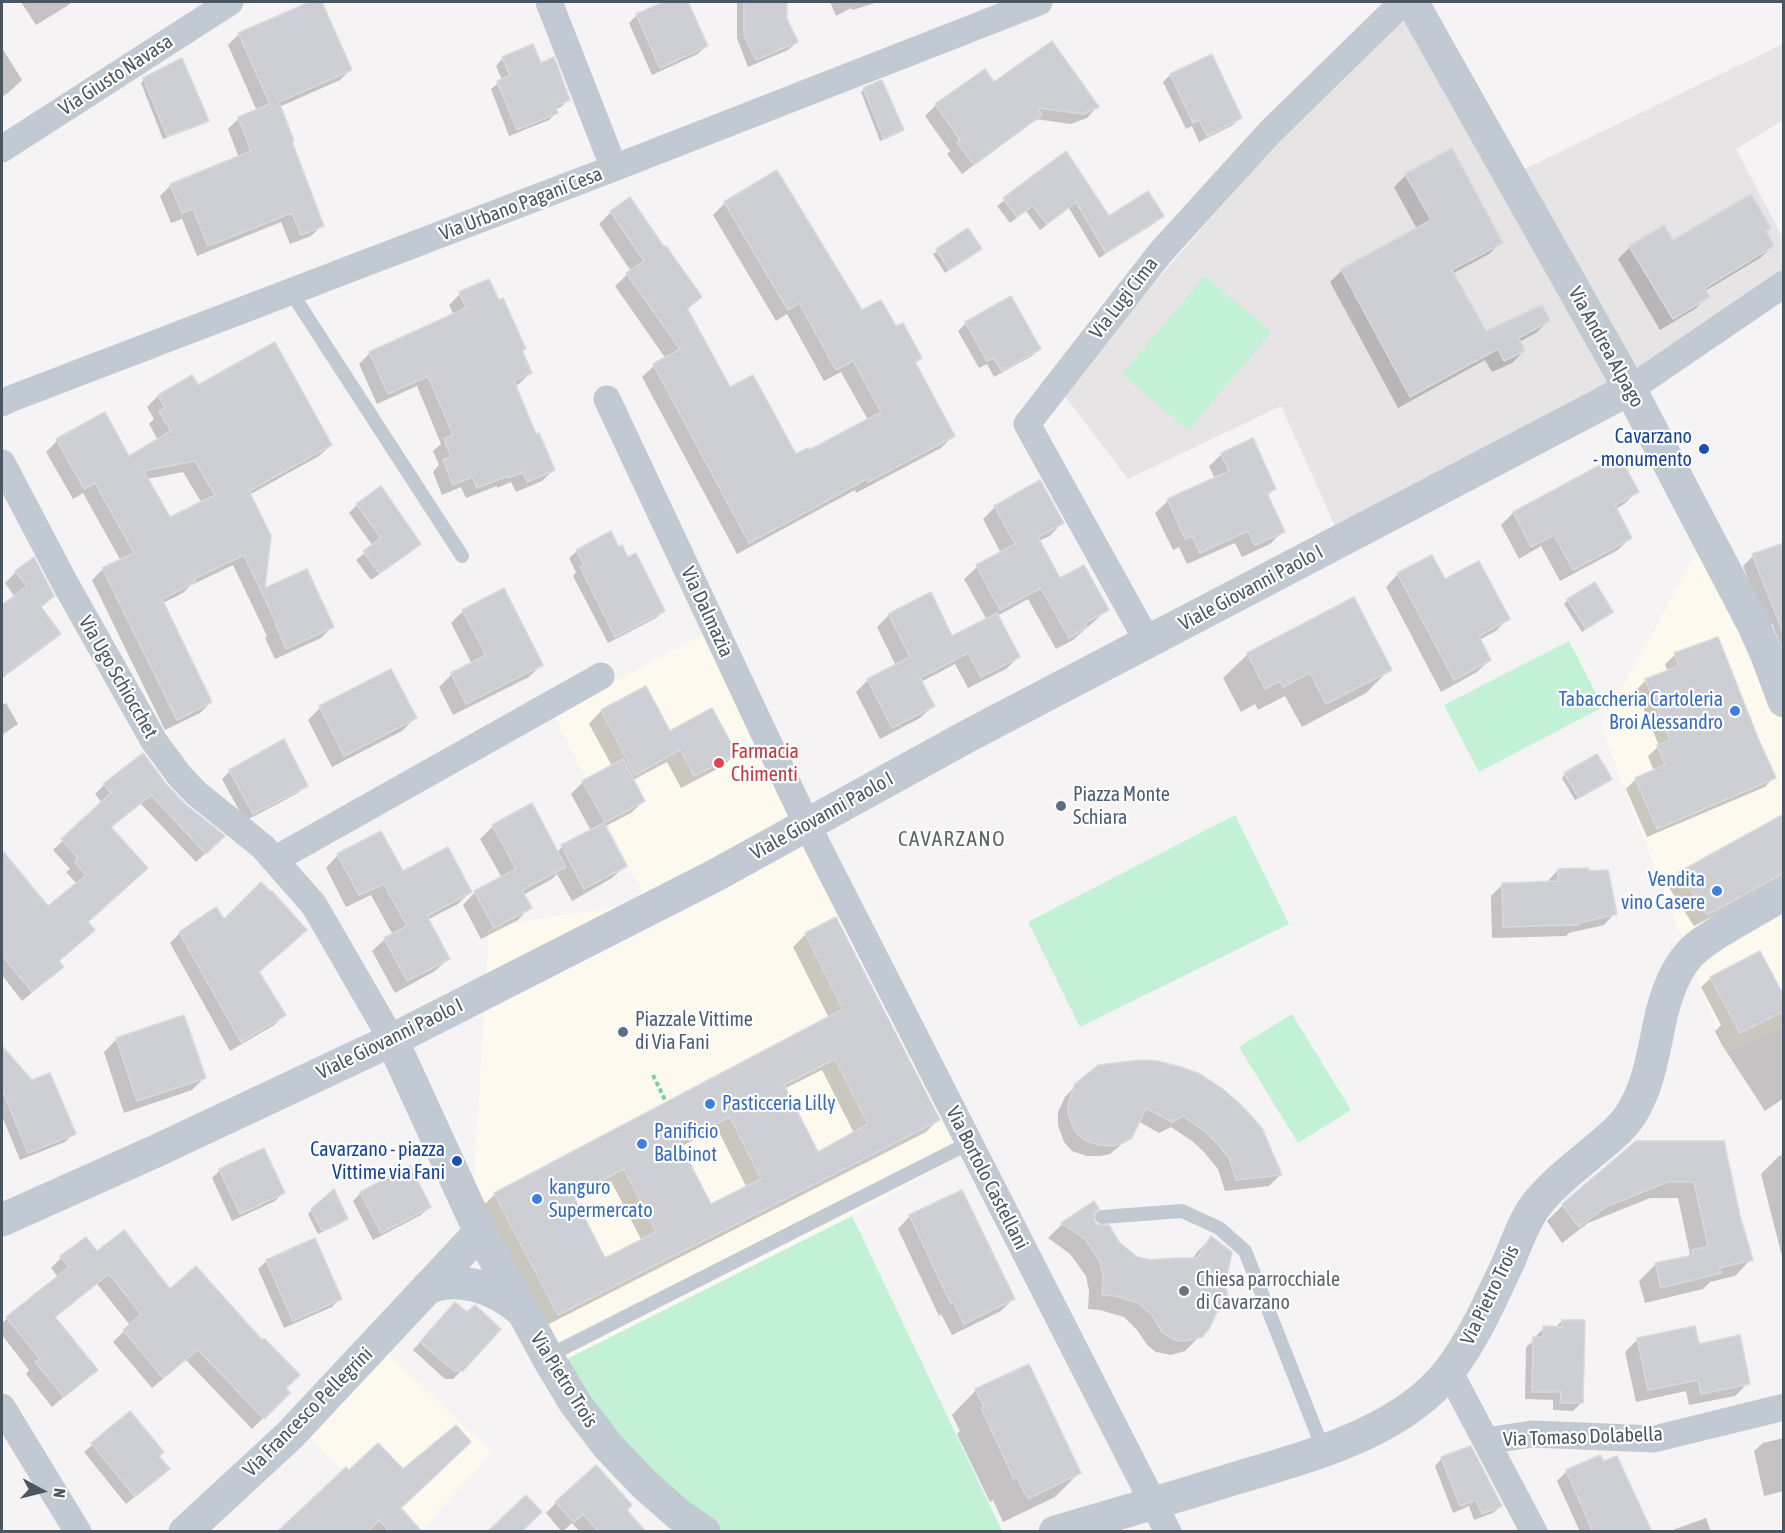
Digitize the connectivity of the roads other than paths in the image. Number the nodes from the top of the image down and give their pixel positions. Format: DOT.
graph roads {
  1 [pos="230,2"];
  2 [pos="549,2"];
  3 [pos="1040,2"];
  4 [pos="1403,2"];
  5 [pos="1412,2"];
  6 [pos="2,149"];
  7 [pos="614,168"];
  8 [pos="1784,284"];
  9 [pos="291,292"];
  10 [pos="1630,389"];
  11 [pos="607,399"];
  12 [pos="2,403"];
  13 [pos="2,464"];
  14 [pos="462,556"];
  15 [pos="1148,642"];
  16 [pos="601,676"];
  17 [pos="1784,701"];
  18 [pos="807,825"];
  19 [pos="274,860"];
  20 [pos="1784,894"];
  21 [pos="392,1040"];
  22 [pos="969,1143"];
  23 [pos="1102,1216"];
  24 [pos="2,1220"];
  25 [pos="480,1232"];
  26 [pos="427,1288"];
  27 [pos="523,1312"];
  28 [pos="547,1356"];
  29 [pos="1449,1371"];
  30 [pos="2,1407"];
  31 [pos="1784,1407"];
  32 [pos="1486,1441"];
  33 [pos="1324,1451"];
  34 [pos="1160,1518"];
  35 [pos="78,1532"];
  36 [pos="185,1532"];
  37 [pos="704,1532"];
  38 [pos="1055,1532"];
  39 [pos="1534,1532"];
  1 -- 6 [label="street, Via Giusto Navasa"];
  2 -- 7 [label="street"];
  3 -- 7 [label="street, Via Urbano Pagani Cesa"];
  4 -- 15 [label="street, Via Lugi Cima"];
  5 -- 10 [label="street, Via Andrea Alpago"];
  7 -- 9 [label="street, Via Urbano Pagani Cesa"];
  8 -- 10 [label="street"];
  9 -- 12 [label="street, Via Urbano Pagani Cesa"];
  9 -- 14 [label="lane"];
  10 -- 15 [label="street, Viale Giovanni Paolo I"];
  10 -- 17 [label="street, Via Andrea Alpago"];
  11 -- 18 [label="street, Via Dalmazia"];
  13 -- 19 [label="street, Via Ugo Schiocchet"];
  15 -- 18 [label="street, Viale Giovanni Paolo I"];
  16 -- 19 [label="street"];
  18 -- 21 [label="street, Viale Giovanni Paolo I"];
  18 -- 22 [label="street, Via Bortolo Castellani"];
  19 -- 21 [label="street, Via Ugo Schiocchet"];
  20 -- 29 [label="street, Via Pietro Trois"];
  21 -- 24 [label="street, Viale Giovanni Paolo I"];
  21 -- 25 [label="street, Via Pietro Trois"];
  22 -- 28 [label="lane"];
  22 -- 34 [label="street, Via Bortolo Castellani"];
  23 -- 33 [label="lane"];
  25 -- 26 [label="street, Via Francesco Pellegrini"];
  25 -- 27 [label="street, Via Pietro Trois"];
  26 -- 27 [label="street"];
  26 -- 36 [label="street, Via Francesco Pellegrini"];
  27 -- 28 [label="street, Via Pietro Trois"];
  28 -- 37 [label="street, Via Pietro Trois"];
  29 -- 32 [label="street, Via Tomaso Dolabella"];
  29 -- 33 [label="street, Via Pietro Trois"];
  30 -- 35 [label="street"];
  31 -- 32 [label="street, Via Tomaso Dolabella"];
  32 -- 39 [label="street, Via Tomaso Dolabella"];
  33 -- 34 [label="street, Via Pietro Trois"];
  34 -- 38 [label="street, Via Pietro Trois"];
}
